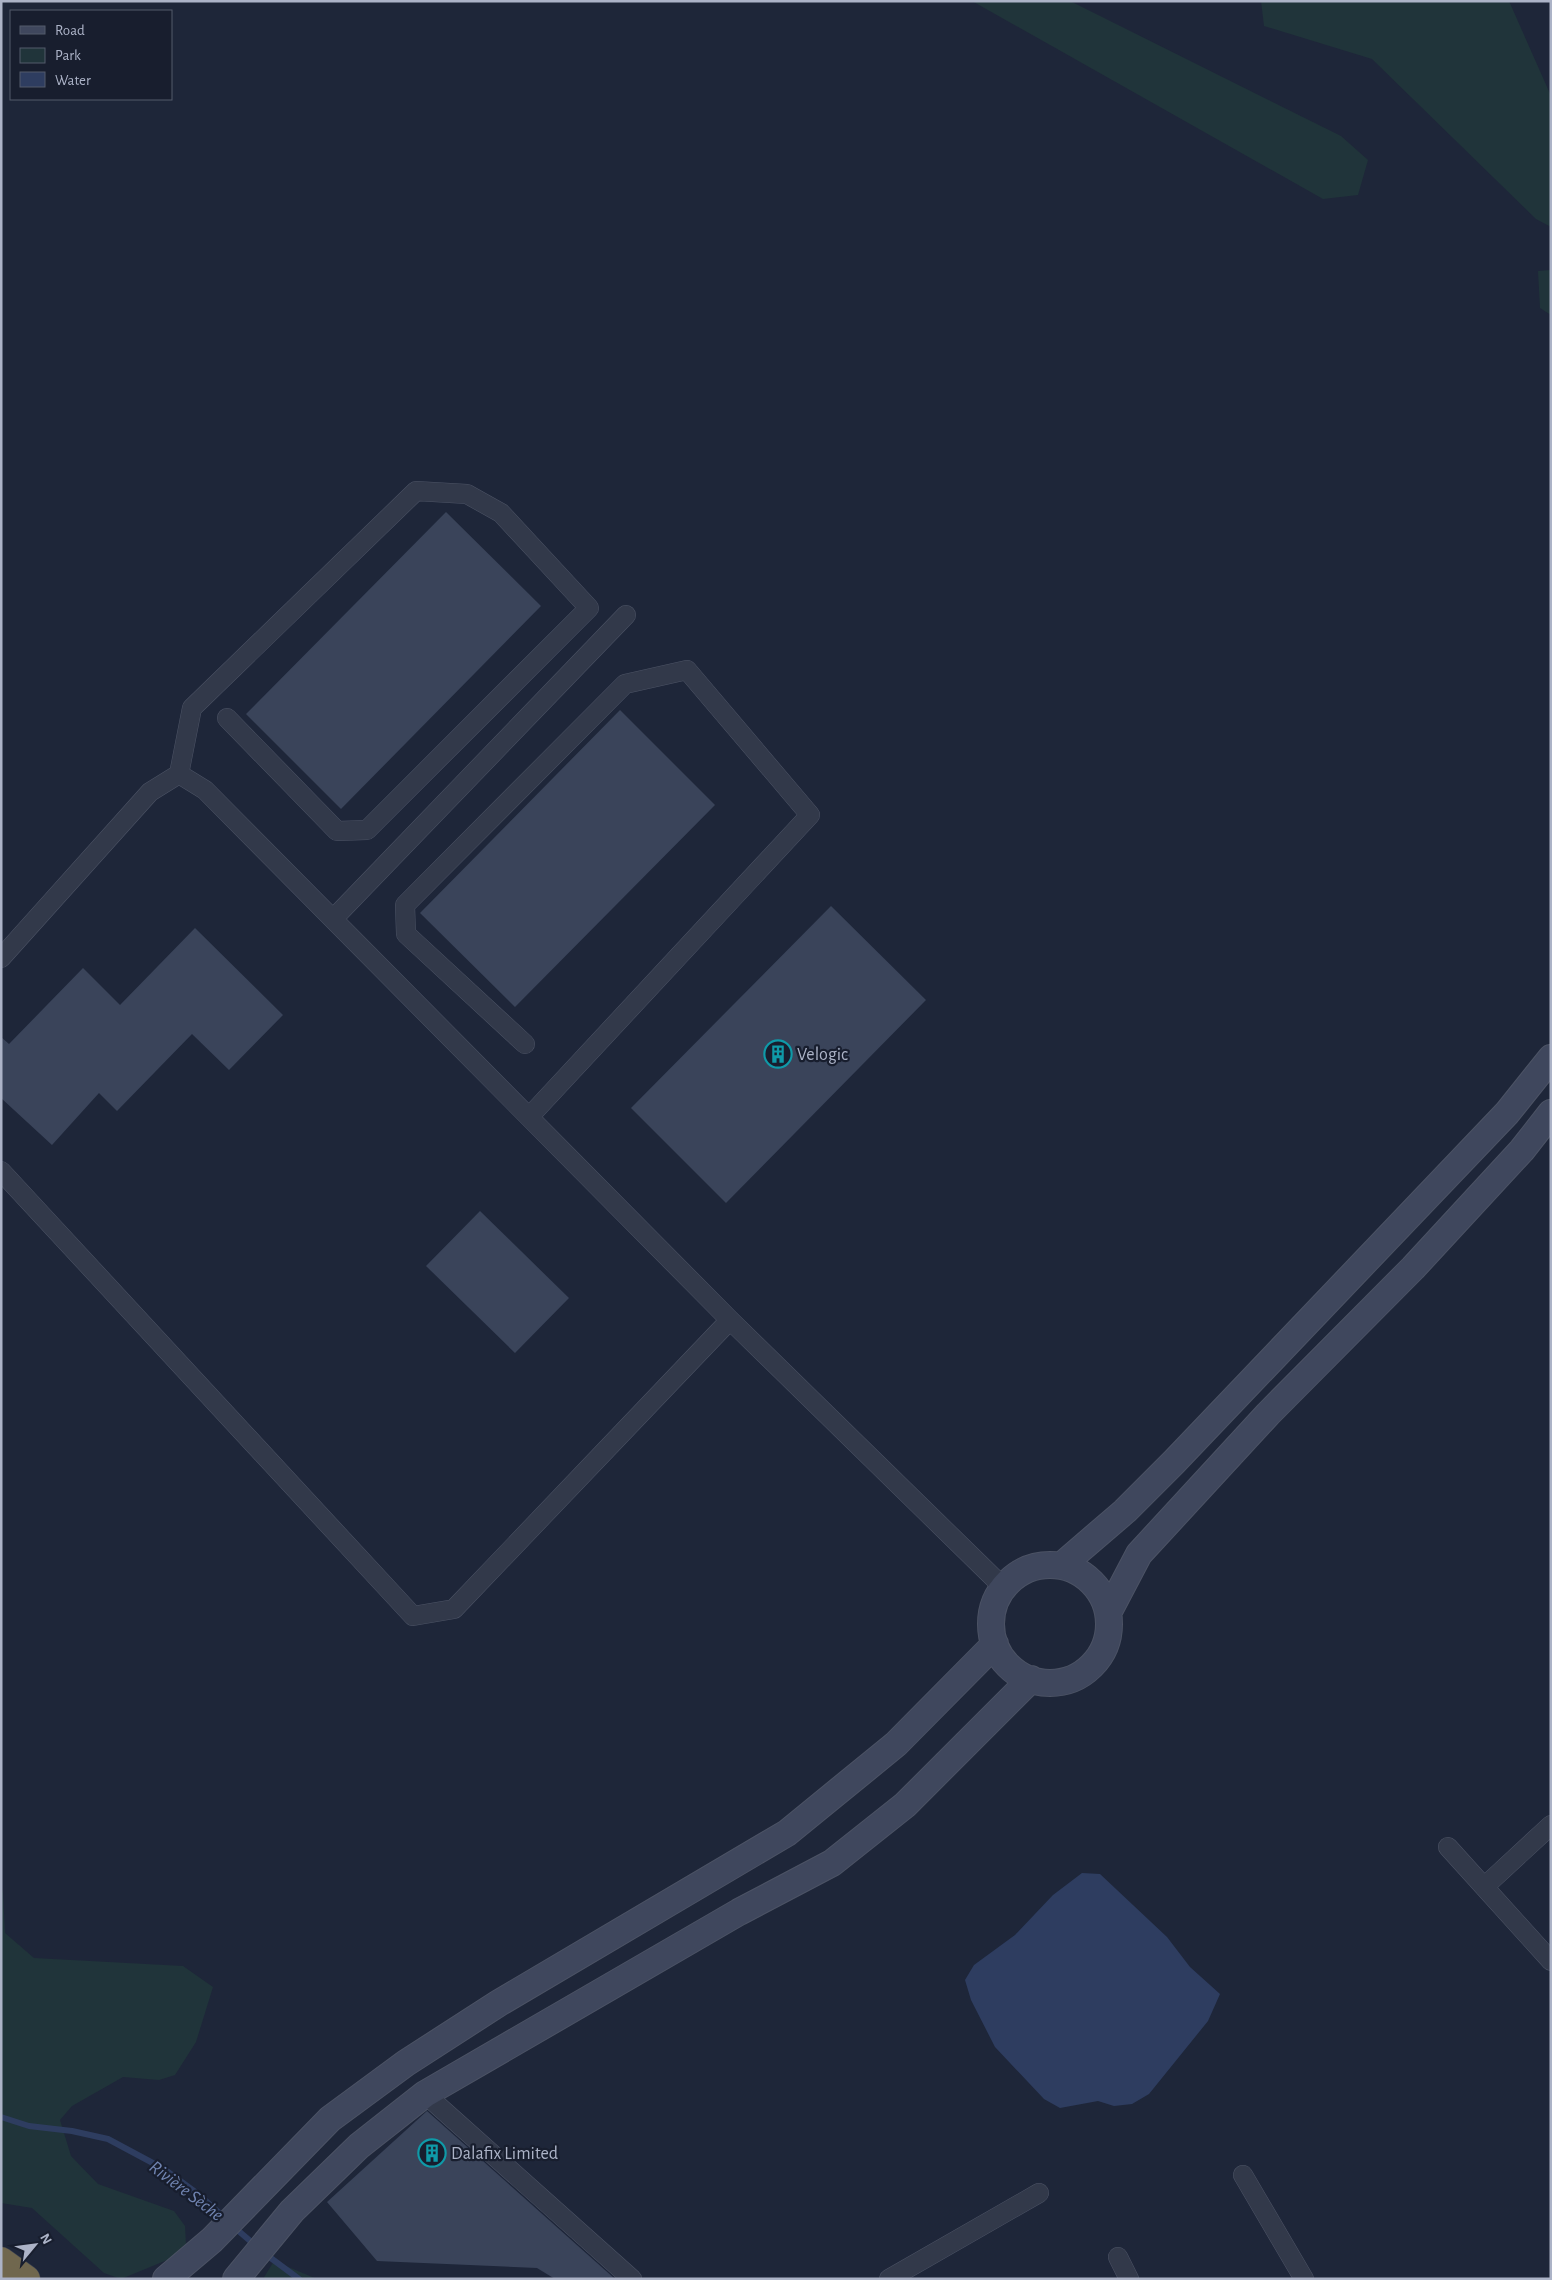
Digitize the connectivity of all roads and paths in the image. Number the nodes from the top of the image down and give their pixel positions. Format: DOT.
graph roads {
  1 [pos="626,615"];
  2 [pos="227,718"];
  3 [pos="179,774"];
  4 [pos="333,919"];
  5 [pos="1,958"];
  6 [pos="525,1044"];
  7 [pos="1551,1058"];
  8 [pos="1551,1113"];
  9 [pos="529,1117"];
  10 [pos="1,1171"];
  11 [pos="730,1320"];
  12 [pos="1061,1566"];
  13 [pos="1002,1586"];
  14 [pos="1108,1613"];
  15 [pos="995,1644"];
  16 [pos="1031,1680"];
  17 [pos="1551,1825"];
  18 [pos="1448,1847"];
  19 [pos="1484,1887"];
  20 [pos="1551,1961"];
  21 [pos="425,2094"];
  22 [pos="1243,2175"];
  23 [pos="1039,2193"];
  24 [pos="1118,2257"];
  25 [pos="1,2261"];
  26 [pos="26,2279"];
  27 [pos="166,2279"];
  28 [pos="236,2279"];
  29 [pos="632,2279"];
  30 [pos="889,2279"];
  31 [pos="1129,2279"];
  32 [pos="1304,2279"];
  1 -- 4 [label="street"];
  2 -- 3 [label="street"];
  3 -- 4 [label="street"];
  3 -- 5 [label="street"];
  4 -- 9 [label="street"];
  6 -- 9 [label="street"];
  7 -- 12 [label="street"];
  8 -- 14 [label="street"];
  9 -- 11 [label="street"];
  10 -- 11 [label="street"];
  11 -- 13 [label="street"];
  12 -- 13 [label="street"];
  12 -- 14 [label="street"];
  13 -- 15 [label="street"];
  14 -- 16 [label="street"];
  15 -- 16 [label="street"];
  15 -- 27 [label="street"];
  16 -- 21 [label="street"];
  17 -- 19 [label="street"];
  18 -- 19 [label="street"];
  19 -- 20 [label="street"];
  21 -- 28 [label="street"];
  21 -- 29 [label="street"];
  22 -- 32 [label="street"];
  23 -- 30 [label="street"];
  24 -- 31 [label="street"];
  25 -- 26 [label="highway"];
}
